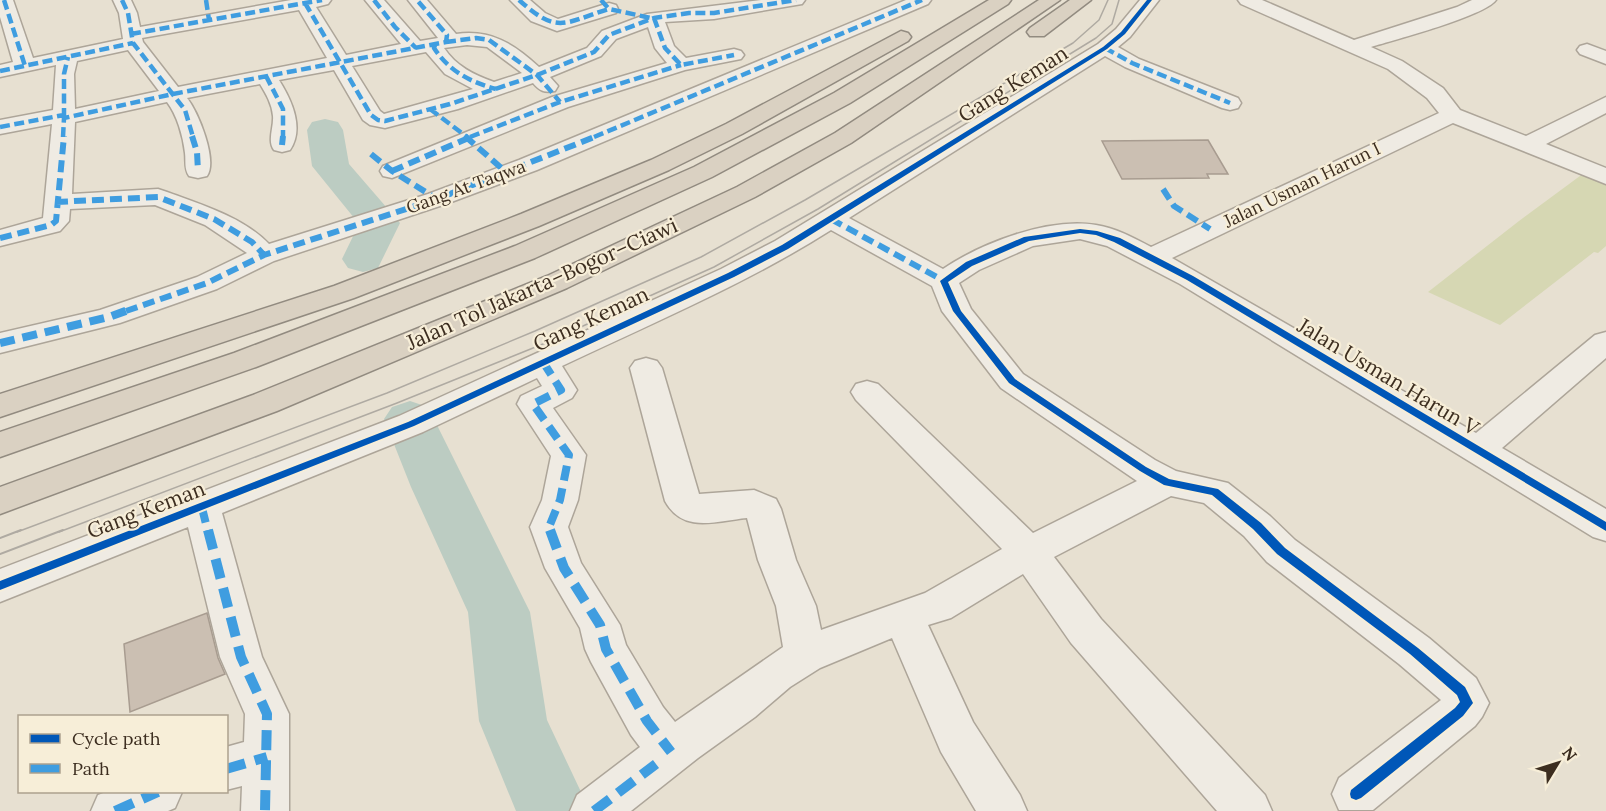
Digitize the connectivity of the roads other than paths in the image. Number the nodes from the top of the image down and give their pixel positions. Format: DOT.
graph roads {
  1 [pos="4,0"];
  2 [pos="122,0"];
  3 [pos="206,0"];
  4 [pos="374,0"];
  5 [pos="417,0"];
  6 [pos="519,0"];
  7 [pos="796,0"];
  8 [pos="922,0"];
  9 [pos="966,0"];
  10 [pos="1002,0"];
  11 [pos="1051,0"];
  12 [pos="1082,0"];
  13 [pos="1150,0"];
  14 [pos="1246,0"];
  15 [pos="1487,0"];
  16 [pos="310,1"];
  17 [pos="605,5"];
  18 [pos="654,18"];
  19 [pos="209,20"];
  20 [pos="132,39"];
  21 [pos="1606,41"];
  22 [pos="432,45"];
  23 [pos="1354,46"];
  24 [pos="1106,48"];
  25 [pos="734,55"];
  26 [pos="68,57"];
  27 [pos="1606,58"];
  28 [pos="340,62"];
  29 [pos="681,65"];
  30 [pos="25,66"];
  31 [pos="0,71"];
  32 [pos="537,75"];
  33 [pos="266,76"];
  34 [pos="496,89"];
  35 [pos="173,94"];
  36 [pos="560,102"];
  37 [pos="1230,103"];
  38 [pos="1606,104"];
  39 [pos="430,109"];
  40 [pos="1452,115"];
  41 [pos="64,116"];
  42 [pos="0,127"];
  43 [pos="468,138"];
  44 [pos="843,138"];
  45 [pos="1529,144"];
  46 [pos="282,145"];
  47 [pos="371,154"];
  48 [pos="198,171"];
  49 [pos="392,171"];
  50 [pos="507,173"];
  51 [pos="1606,177"];
  52 [pos="437,199"];
  53 [pos="56,202"];
  54 [pos="831,219"];
  55 [pos="0,238"];
  56 [pos="264,255"];
  57 [pos="1152,257"];
  58 [pos="944,281"];
  59 [pos="1606,342"];
  60 [pos="0,343"];
  61 [pos="543,362"];
  62 [pos="646,368"];
  63 [pos="867,392"];
  64 [pos="0,406"];
  65 [pos="0,445"];
  66 [pos="1477,451"];
  67 [pos="1167,482"];
  68 [pos="0,501"];
  69 [pos="202,508"];
  70 [pos="1606,526"];
  71 [pos="1029,552"];
  72 [pos="0,586"];
  73 [pos="903,616"];
  74 [pos="805,655"];
  75 [pos="671,752"];
  76 [pos="247,763"];
  77 [pos="155,793"];
  78 [pos="1356,794"];
  79 [pos="115,811"];
  80 [pos="265,811"];
  81 [pos="594,811"];
  82 [pos="1003,811"];
  83 [pos="1248,811"];
  1 -- 30 [label="street"];
  2 -- 20 [label="street"];
  3 -- 19 [label="street"];
  4 -- 22 [label="street"];
  5 -- 22 [label="street"];
  6 -- 17 [label="street"];
  7 -- 18 [label="street"];
  8 -- 50 [label="street, Gang At Taqwa"];
  9 -- 64 [label="highway"];
  10 -- 65 [label="highway, Jalan Tol Jakarta–Bogor–Ciawi"];
  11 -- 44 [label="highway, Jalan Tol Jakarta–Bogor–Ciawi"];
  12 -- 44 [label="highway"];
  13 -- 24 [label="street, Gang Keman"];
  14 -- 23 [label="street"];
  15 -- 23 [label="street"];
  16 -- 19 [label="street"];
  16 -- 28 [label="street"];
  17 -- 18 [label="street"];
  18 -- 29 [label="street"];
  18 -- 32 [label="street"];
  19 -- 20 [label="street"];
  20 -- 26 [label="street"];
  20 -- 35 [label="street"];
  21 -- 27 [label="street"];
  22 -- 28 [label="street"];
  22 -- 32 [label="street"];
  22 -- 34 [label="street"];
  23 -- 40 [label="street"];
  24 -- 37 [label="street"];
  24 -- 54 [label="street, Gang Keman"];
  25 -- 29 [label="street"];
  26 -- 30 [label="street"];
  26 -- 41 [label="street"];
  28 -- 33 [label="street"];
  28 -- 39 [label="street"];
  29 -- 36 [label="street"];
  30 -- 31 [label="street"];
  32 -- 34 [label="street"];
  32 -- 36 [label="street"];
  33 -- 35 [label="street"];
  33 -- 46 [label="street"];
  34 -- 39 [label="street"];
  35 -- 41 [label="street"];
  35 -- 48 [label="street"];
  36 -- 43 [label="street"];
  38 -- 45 [label="street"];
  39 -- 43 [label="street"];
  40 -- 45 [label="street"];
  40 -- 57 [label="street, Jalan Usman Harun I"];
  41 -- 42 [label="street"];
  41 -- 53 [label="street"];
  43 -- 49 [label="street"];
  43 -- 50 [label="street"];
  44 -- 68 [label="highway, Jalan Tol Jakarta–Bogor–Ciawi"];
  45 -- 51 [label="street"];
  47 -- 49 [label="street"];
  49 -- 52 [label="street"];
  50 -- 52 [label="street, Gang At Taqwa"];
  52 -- 56 [label="street, Gang At Taqwa"];
  53 -- 55 [label="street"];
  53 -- 56 [label="street"];
  54 -- 58 [label="street"];
  54 -- 61 [label="street, Gang Keman"];
  56 -- 60 [label="street, Gang At Taqwa"];
  57 -- 58 [label="street, Jalan Usman Harun V"];
  57 -- 66 [label="street, Jalan Usman Harun V"];
  58 -- 67 [label="street"];
  59 -- 66 [label="street"];
  61 -- 69 [label="street, Gang Keman"];
  61 -- 75 [label="street"];
  62 -- 74 [label="street"];
  63 -- 71 [label="street"];
  66 -- 70 [label="street, Jalan Usman Harun V"];
  67 -- 71 [label="street"];
  67 -- 78 [label="street"];
  69 -- 72 [label="street, Gang Keman"];
  69 -- 76 [label="street"];
  71 -- 73 [label="street"];
  71 -- 83 [label="street"];
  73 -- 74 [label="street"];
  73 -- 82 [label="street"];
  74 -- 75 [label="street"];
  75 -- 81 [label="street"];
  76 -- 80 [label="street"];
  77 -- 79 [label="street"];
}
